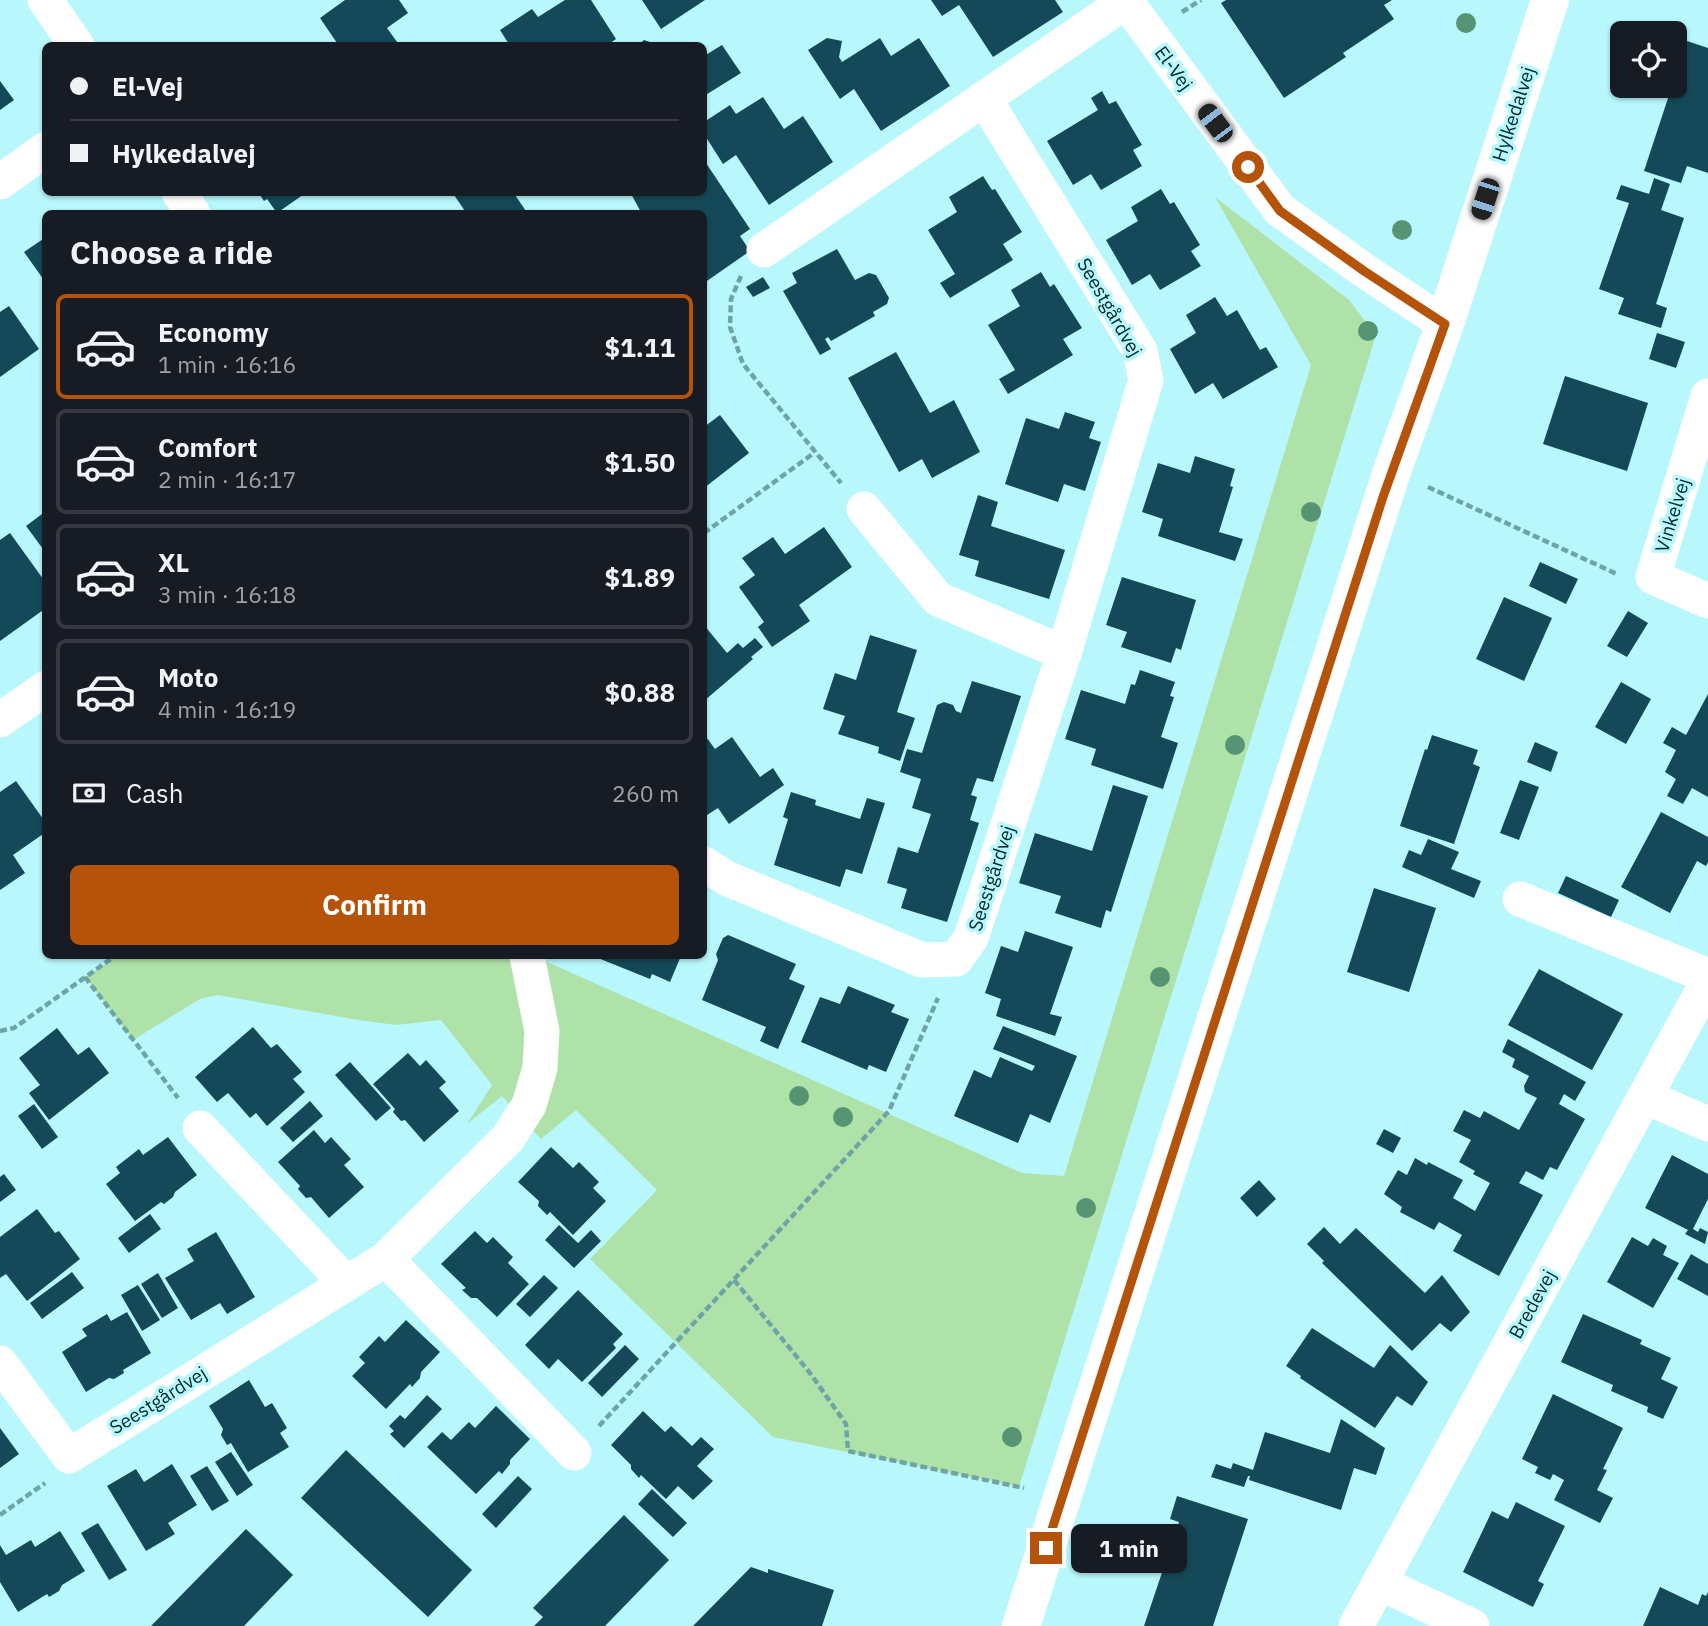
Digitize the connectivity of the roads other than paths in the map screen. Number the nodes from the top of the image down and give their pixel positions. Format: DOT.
graph roads {
  1 [pos="45,0"];
  2 [pos="1550,0"];
  3 [pos="1125,1"];
  4 [pos="74,42"];
  5 [pos="985,100"];
  6 [pos="42,152"];
  7 [pos="0,182"];
  8 [pos="764,250"];
  9 [pos="1445,324"];
  10 [pos="1708,396"];
  11 [pos="864,509"];
  12 [pos="1708,601"];
  13 [pos="1064,653"];
  14 [pos="42,691"];
  15 [pos="0,720"];
  16 [pos="707,866"];
  17 [pos="1520,900"];
  18 [pos="528,959"];
  19 [pos="1708,979"];
  20 [pos="1646,1097"];
  21 [pos="1708,1124"];
  22 [pos="201,1128"];
  23 [pos="386,1258"];
  24 [pos="346,1283"];
  25 [pos="0,1363"];
  26 [pos="573,1453"];
  27 [pos="1380,1583"];
  28 [pos="1021,1626"];
  29 [pos="1356,1626"];
  30 [pos="1472,1626"];
  1 -- 4 [label="street"];
  2 -- 9 [label="street, Hylkedalvej"];
  3 -- 5 [label="street"];
  3 -- 9 [label="street, El-Vej"];
  5 -- 8 [label="street"];
  5 -- 13 [label="street, Seestgårdvej"];
  6 -- 7 [label="street"];
  9 -- 28 [label="street, Hylkedalvej"];
  10 -- 12 [label="street, Vinkelvej"];
  11 -- 13 [label="street"];
  13 -- 16 [label="street, Seestgårdvej"];
  14 -- 15 [label="street"];
  17 -- 19 [label="street, Bredevej"];
  18 -- 23 [label="street, Seestgårdvej"];
  19 -- 20 [label="street, Bredevej"];
  20 -- 21 [label="street"];
  20 -- 27 [label="street, Bredevej"];
  22 -- 24 [label="street"];
  23 -- 24 [label="street, Seestgårdvej"];
  23 -- 26 [label="street"];
  24 -- 25 [label="street, Seestgårdvej"];
  27 -- 29 [label="street, Bredevej"];
  27 -- 30 [label="street"];
}
